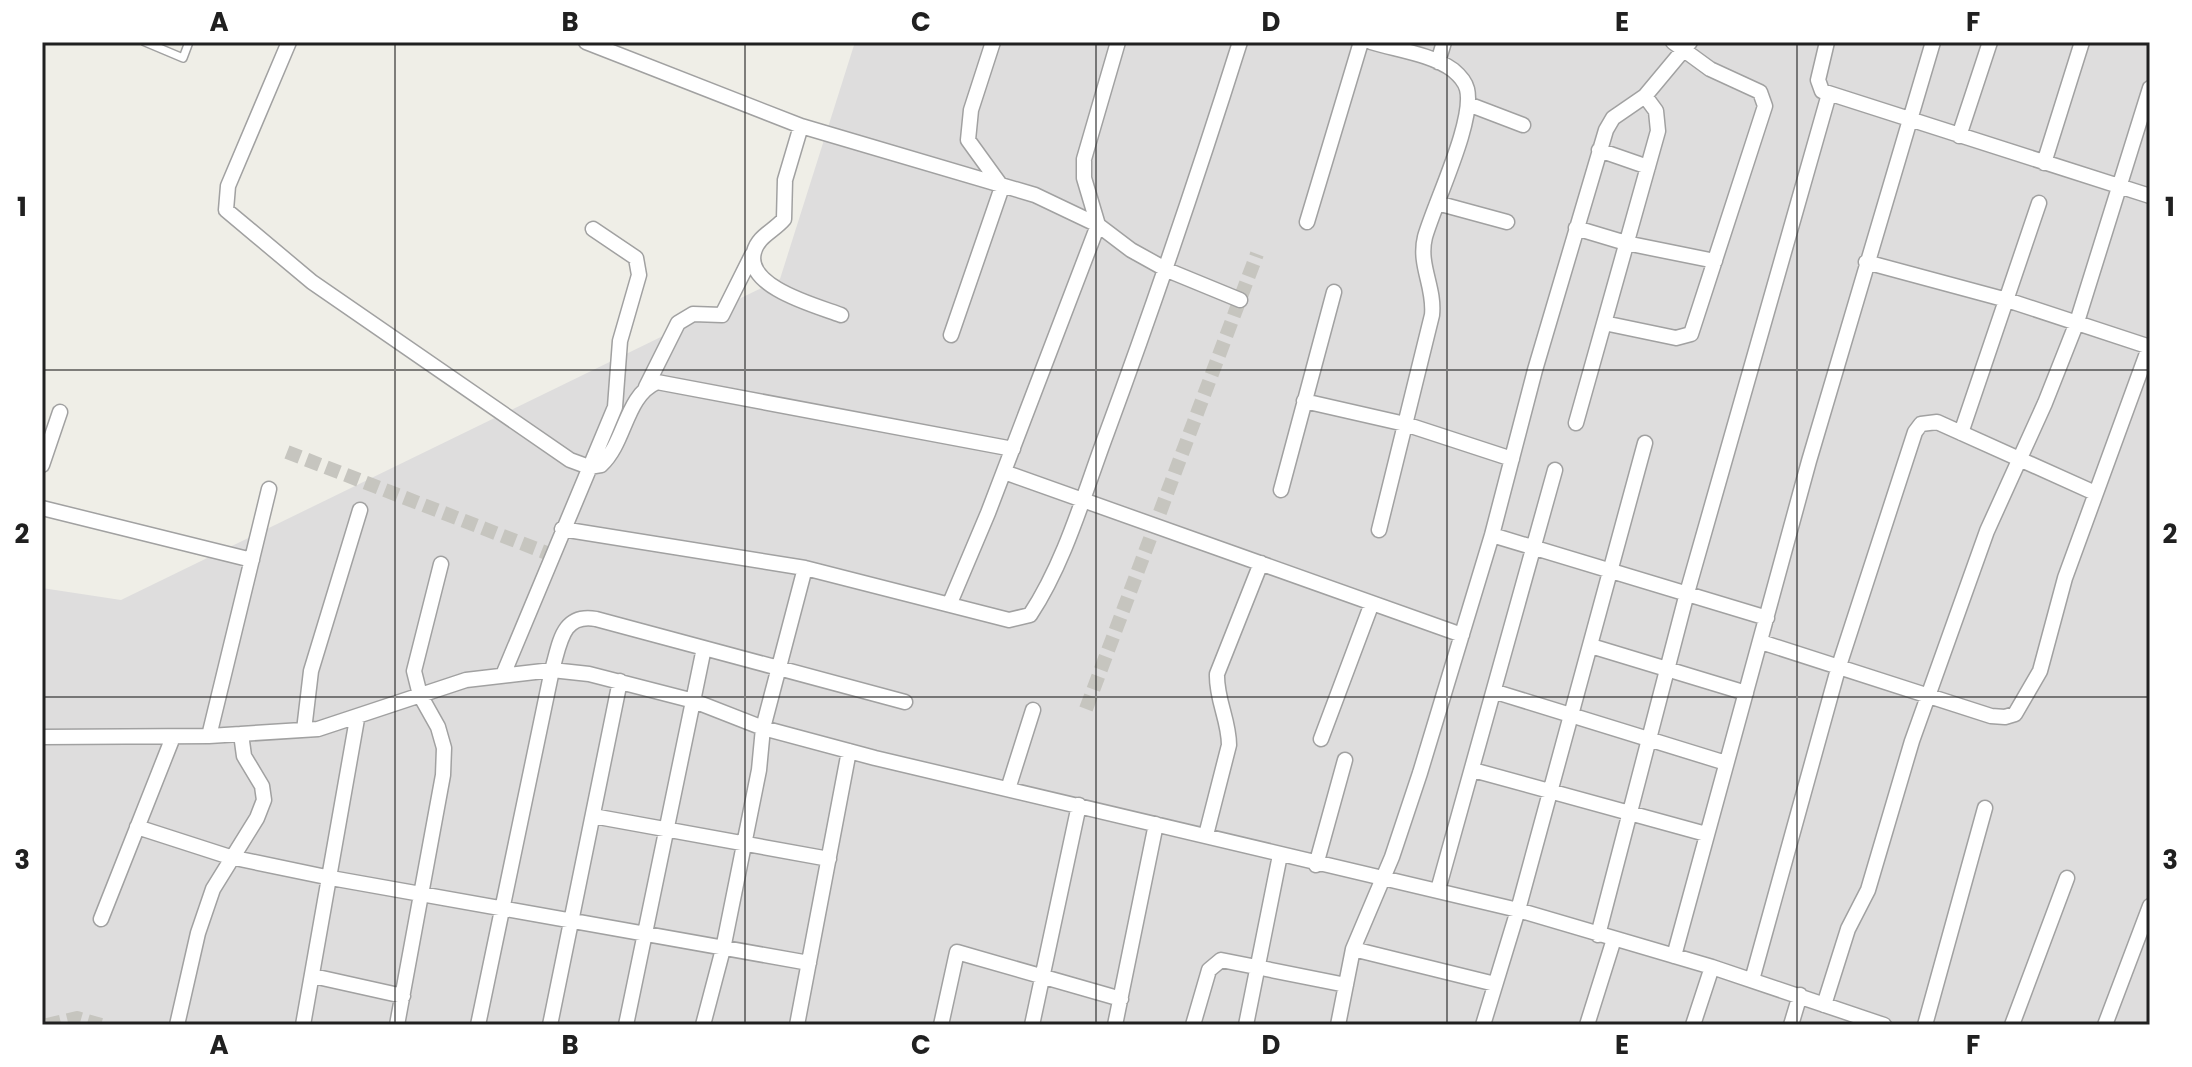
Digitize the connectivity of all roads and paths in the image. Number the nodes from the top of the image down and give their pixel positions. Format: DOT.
graph roads {
  1 [pos="145,42"];
  2 [pos="189,42"];
  3 [pos="289,42"];
  4 [pos="586,42"];
  5 [pos="993,42"];
  6 [pos="1118,42"];
  7 [pos="1240,42"];
  8 [pos="1361,42"];
  9 [pos="1371,42"];
  10 [pos="1444,42"];
  11 [pos="1933,42"];
  12 [pos="1990,42"];
  13 [pos="2082,42"];
  14 [pos="1825,43"];
  15 [pos="1682,45"];
  16 [pos="1438,62"];
  17 [pos="2150,88"];
  18 [pos="1829,94"];
  19 [pos="1645,96"];
  20 [pos="1468,104"];
  21 [pos="1910,121"];
  22 [pos="1523,125"];
  23 [pos="801,126"];
  24 [pos="1959,136"];
  25 [pos="1599,150"];
  26 [pos="2044,163"];
  27 [pos="1648,167"];
  28 [pos="2119,186"];
  29 [pos="1002,187"];
  30 [pos="2150,196"];
  31 [pos="1437,203"];
  32 [pos="2039,203"];
  33 [pos="1307,222"];
  34 [pos="1507,222"];
  35 [pos="1098,225"];
  36 [pos="1576,228"];
  37 [pos="593,229"];
  38 [pos="1626,243"];
  39 [pos="752,255"];
  40 [pos="1715,261"];
  41 [pos="1866,262"];
  42 [pos="1167,270"];
  43 [pos="1334,292"];
  44 [pos="1240,300"];
  45 [pos="2007,300"];
  46 [pos="841,315"];
  47 [pos="2077,322"];
  48 [pos="1604,323"];
  49 [pos="951,335"];
  50 [pos="2150,346"];
  51 [pos="646,387"];
  52 [pos="1304,401"];
  53 [pos="60,412"];
  54 [pos="1576,423"];
  55 [pos="1405,424"];
  56 [pos="1961,433"];
  57 [pos="1645,443"];
  58 [pos="1013,449"];
  59 [pos="1512,459"];
  60 [pos="2017,459"];
  61 [pos="42,465"];
  62 [pos="589,467"];
  63 [pos="1555,470"];
  64 [pos="1004,472"];
  65 [pos="269,489"];
  66 [pos="1281,490"];
  67 [pos="2095,493"];
  68 [pos="1083,498"];
  69 [pos="42,508"];
  70 [pos="360,510"];
  71 [pos="562,529"];
  72 [pos="1379,530"];
  73 [pos="1492,535"];
  74 [pos="1533,547"];
  75 [pos="252,560"];
  76 [pos="1261,563"];
  77 [pos="441,564"];
  78 [pos="805,568"];
  79 [pos="1608,570"];
  80 [pos="1687,593"];
  81 [pos="950,603"];
  82 [pos="1372,603"];
  83 [pos="1767,618"];
  84 [pos="1462,635"];
  85 [pos="1761,642"];
  86 [pos="1591,646"];
  87 [pos="704,648"];
  88 [pos="779,668"];
  89 [pos="1667,669"];
  90 [pos="1838,669"];
  91 [pos="552,670"];
  92 [pos="503,675"];
  93 [pos="620,681"];
  94 [pos="1496,692"];
  95 [pos="1746,693"];
  96 [pos="420,695"];
  97 [pos="1928,698"];
  98 [pos="694,701"];
  99 [pos="905,702"];
  100 [pos="1033,710"];
  101 [pos="1569,716"];
  102 [pos="357,719"];
  103 [pos="763,728"];
  104 [pos="304,730"];
  105 [pos="241,734"];
  106 [pos="209,736"];
  107 [pos="42,737"];
  108 [pos="173,737"];
  109 [pos="1648,738"];
  110 [pos="1321,739"];
  111 [pos="849,751"];
  112 [pos="1345,760"];
  113 [pos="1726,763"];
  114 [pos="1473,770"];
  115 [pos="1008,789"];
  116 [pos="1549,791"];
  117 [pos="1079,805"];
  118 [pos="1985,808"];
  119 [pos="1629,813"];
  120 [pos="593,816"];
  121 [pos="1156,824"];
  122 [pos="137,827"];
  123 [pos="669,830"];
  124 [pos="1706,834"];
  125 [pos="1206,835"];
  126 [pos="742,843"];
  127 [pos="1280,855"];
  128 [pos="230,857"];
  129 [pos="829,859"];
  130 [pos="1316,865"];
  131 [pos="331,878"];
  132 [pos="1384,878"];
  133 [pos="2067,878"];
  134 [pos="1438,890"];
  135 [pos="423,893"];
  136 [pos="2150,906"];
  137 [pos="501,908"];
  138 [pos="1518,910"];
  139 [pos="570,918"];
  140 [pos="101,919"];
  141 [pos="645,935"];
  142 [pos="1598,935"];
  143 [pos="1614,939"];
  144 [pos="723,949"];
  145 [pos="1353,949"];
  146 [pos="1674,956"];
  147 [pos="809,963"];
  148 [pos="1258,967"];
  149 [pos="1712,967"];
  150 [pos="313,976"];
  151 [pos="1042,976"];
  152 [pos="1752,980"];
  153 [pos="1495,984"];
  154 [pos="1346,985"];
  155 [pos="1800,995"];
  156 [pos="403,996"];
  157 [pos="1121,999"];
  158 [pos="1824,1005"];
  159 [pos="177,1025"];
  160 [pos="303,1025"];
  161 [pos="397,1025"];
  162 [pos="478,1025"];
  163 [pos="550,1025"];
  164 [pos="626,1025"];
  165 [pos="703,1025"];
  166 [pos="797,1025"];
  167 [pos="941,1025"];
  168 [pos="1032,1025"];
  169 [pos="1115,1025"];
  170 [pos="1193,1025"];
  171 [pos="1246,1025"];
  172 [pos="1338,1025"];
  173 [pos="1483,1025"];
  174 [pos="1587,1025"];
  175 [pos="1693,1025"];
  176 [pos="1791,1025"];
  177 [pos="1882,1025"];
  178 [pos="1925,1025"];
  179 [pos="2012,1025"];
  180 [pos="2105,1025"];
  1 -- 2 [label="lane"];
  3 -- 62 [label="street"];
  4 -- 23 [label="street"];
  5 -- 29 [label="street"];
  6 -- 35 [label="street"];
  7 -- 42 [label="street"];
  8 -- 33 [label="street"];
  9 -- 16 [label="street"];
  10 -- 16 [label="street"];
  11 -- 21 [label="street"];
  12 -- 24 [label="street"];
  13 -- 26 [label="street"];
  14 -- 18 [label="street"];
  15 -- 19 [label="street"];
  15 -- 40 [label="street"];
  16 -- 20 [label="street"];
  17 -- 28 [label="street"];
  18 -- 21 [label="street"];
  18 -- 80 [label="street"];
  19 -- 25 [label="street"];
  19 -- 27 [label="street"];
  20 -- 22 [label="street"];
  20 -- 31 [label="street"];
  21 -- 24 [label="street"];
  21 -- 41 [label="street"];
  23 -- 29 [label="street"];
  23 -- 39 [label="street"];
  24 -- 26 [label="street"];
  25 -- 27 [label="street"];
  25 -- 36 [label="street"];
  26 -- 28 [label="street"];
  27 -- 38 [label="street"];
  28 -- 30 [label="street"];
  28 -- 47 [label="street"];
  29 -- 35 [label="street"];
  29 -- 49 [label="street"];
  31 -- 34 [label="street"];
  31 -- 55 [label="street"];
  32 -- 45 [label="street"];
  35 -- 42 [label="street"];
  35 -- 58 [label="street"];
  36 -- 38 [label="street"];
  36 -- 59 [label="street"];
  37 -- 62 [label="street"];
  38 -- 40 [label="street"];
  38 -- 48 [label="street"];
  39 -- 46 [label="street"];
  39 -- 51 [label="street"];
  40 -- 48 [label="street"];
  41 -- 45 [label="street"];
  41 -- 83 [label="street"];
  42 -- 44 [label="street"];
  42 -- 68 [label="street"];
  43 -- 52 [label="street"];
  45 -- 47 [label="street"];
  45 -- 56 [label="street"];
  47 -- 50 [label="street"];
  47 -- 60 [label="street"];
  48 -- 54 [label="street"];
  50 -- 67 [label="street"];
  51 -- 58 [label="street"];
  51 -- 62 [label="street"];
  52 -- 55 [label="street"];
  52 -- 66 [label="street"];
  53 -- 61 [label="street"];
  55 -- 59 [label="street"];
  55 -- 72 [label="street"];
  56 -- 60 [label="street"];
  56 -- 90 [label="street"];
  57 -- 79 [label="street"];
  58 -- 64 [label="street"];
  59 -- 73 [label="street"];
  60 -- 67 [label="street"];
  60 -- 97 [label="street"];
  62 -- 71 [label="street"];
  63 -- 74 [label="street"];
  64 -- 68 [label="street"];
  64 -- 81 [label="street"];
  65 -- 75 [label="street"];
  67 -- 97 [label="street"];
  68 -- 76 [label="street"];
  68 -- 81 [label="street"];
  69 -- 75 [label="street"];
  70 -- 104 [label="street"];
  71 -- 78 [label="street"];
  71 -- 92 [label="street"];
  73 -- 74 [label="street"];
  73 -- 84 [label="street"];
  74 -- 79 [label="street"];
  74 -- 94 [label="street"];
  75 -- 106 [label="street"];
  76 -- 82 [label="street"];
  76 -- 125 [label="street"];
  77 -- 96 [label="street"];
  78 -- 81 [label="street"];
  78 -- 88 [label="street"];
  79 -- 80 [label="street"];
  79 -- 86 [label="street"];
  80 -- 83 [label="street"];
  80 -- 89 [label="street"];
  82 -- 84 [label="street"];
  82 -- 110 [label="street"];
  83 -- 85 [label="street"];
  84 -- 132 [label="street"];
  85 -- 90 [label="street"];
  85 -- 95 [label="street"];
  86 -- 89 [label="street"];
  86 -- 101 [label="street"];
  87 -- 88 [label="street"];
  87 -- 91 [label="street"];
  87 -- 98 [label="street"];
  88 -- 99 [label="street"];
  88 -- 103 [label="street"];
  89 -- 95 [label="street"];
  89 -- 109 [label="street"];
  90 -- 97 [label="street"];
  90 -- 152 [label="street"];
  91 -- 92 [label="street"];
  91 -- 93 [label="street"];
  91 -- 137 [label="street"];
  92 -- 96 [label="street"];
  93 -- 98 [label="street"];
  93 -- 120 [label="street"];
  94 -- 101 [label="street"];
  94 -- 114 [label="street"];
  95 -- 113 [label="street"];
  96 -- 102 [label="street"];
  96 -- 135 [label="street"];
  97 -- 158 [label="street"];
  98 -- 103 [label="street"];
  98 -- 123 [label="street"];
  100 -- 115 [label="street"];
  101 -- 109 [label="street"];
  101 -- 116 [label="street"];
  102 -- 104 [label="street"];
  102 -- 131 [label="street"];
  103 -- 111 [label="street"];
  103 -- 126 [label="street"];
  104 -- 105 [label="street"];
  105 -- 106 [label="street"];
  105 -- 128 [label="street"];
  106 -- 108 [label="street"];
  107 -- 108 [label="street"];
  108 -- 122 [label="street"];
  109 -- 113 [label="street"];
  109 -- 119 [label="street"];
  111 -- 115 [label="street"];
  111 -- 129 [label="street"];
  112 -- 130 [label="street"];
  113 -- 124 [label="street"];
  114 -- 116 [label="street"];
  114 -- 134 [label="street"];
  115 -- 117 [label="street"];
  116 -- 119 [label="street"];
  116 -- 138 [label="street"];
  117 -- 121 [label="street"];
  117 -- 151 [label="street"];
  118 -- 178 [label="street"];
  119 -- 124 [label="street"];
  119 -- 142 [label="street"];
  120 -- 123 [label="street"];
  120 -- 139 [label="street"];
  121 -- 125 [label="street"];
  121 -- 157 [label="street"];
  122 -- 128 [label="street"];
  122 -- 140 [label="street"];
  123 -- 126 [label="street"];
  123 -- 141 [label="street"];
  124 -- 146 [label="street"];
  125 -- 127 [label="street"];
  126 -- 129 [label="street"];
  126 -- 144 [label="street"];
  127 -- 130 [label="street"];
  127 -- 148 [label="street"];
  128 -- 131 [label="street"];
  128 -- 159 [label="street"];
  129 -- 147 [label="street"];
  130 -- 132 [label="street"];
  131 -- 135 [label="street"];
  131 -- 150 [label="street"];
  132 -- 134 [label="street"];
  132 -- 145 [label="street"];
  133 -- 179 [label="street"];
  134 -- 138 [label="street"];
  135 -- 137 [label="street"];
  135 -- 156 [label="street"];
  136 -- 180 [label="street"];
  137 -- 139 [label="street"];
  137 -- 162 [label="street"];
  138 -- 142 [label="street"];
  138 -- 153 [label="street"];
  139 -- 141 [label="street"];
  139 -- 163 [label="street"];
  141 -- 144 [label="street"];
  141 -- 164 [label="street"];
  142 -- 143 [label="street"];
  143 -- 146 [label="street"];
  143 -- 174 [label="street"];
  144 -- 147 [label="street"];
  144 -- 165 [label="street"];
  145 -- 153 [label="street"];
  145 -- 154 [label="street"];
  146 -- 149 [label="street"];
  147 -- 166 [label="street"];
  148 -- 154 [label="street"];
  148 -- 170 [label="street"];
  148 -- 171 [label="street"];
  149 -- 152 [label="street"];
  149 -- 175 [label="street"];
  150 -- 156 [label="street"];
  150 -- 160 [label="street"];
  151 -- 157 [label="street"];
  151 -- 167 [label="street"];
  151 -- 168 [label="street"];
  152 -- 155 [label="street"];
  153 -- 173 [label="street"];
  154 -- 172 [label="street"];
  155 -- 158 [label="street"];
  155 -- 176 [label="street"];
  156 -- 161 [label="street"];
  157 -- 169 [label="street"];
  158 -- 177 [label="street"];
}
